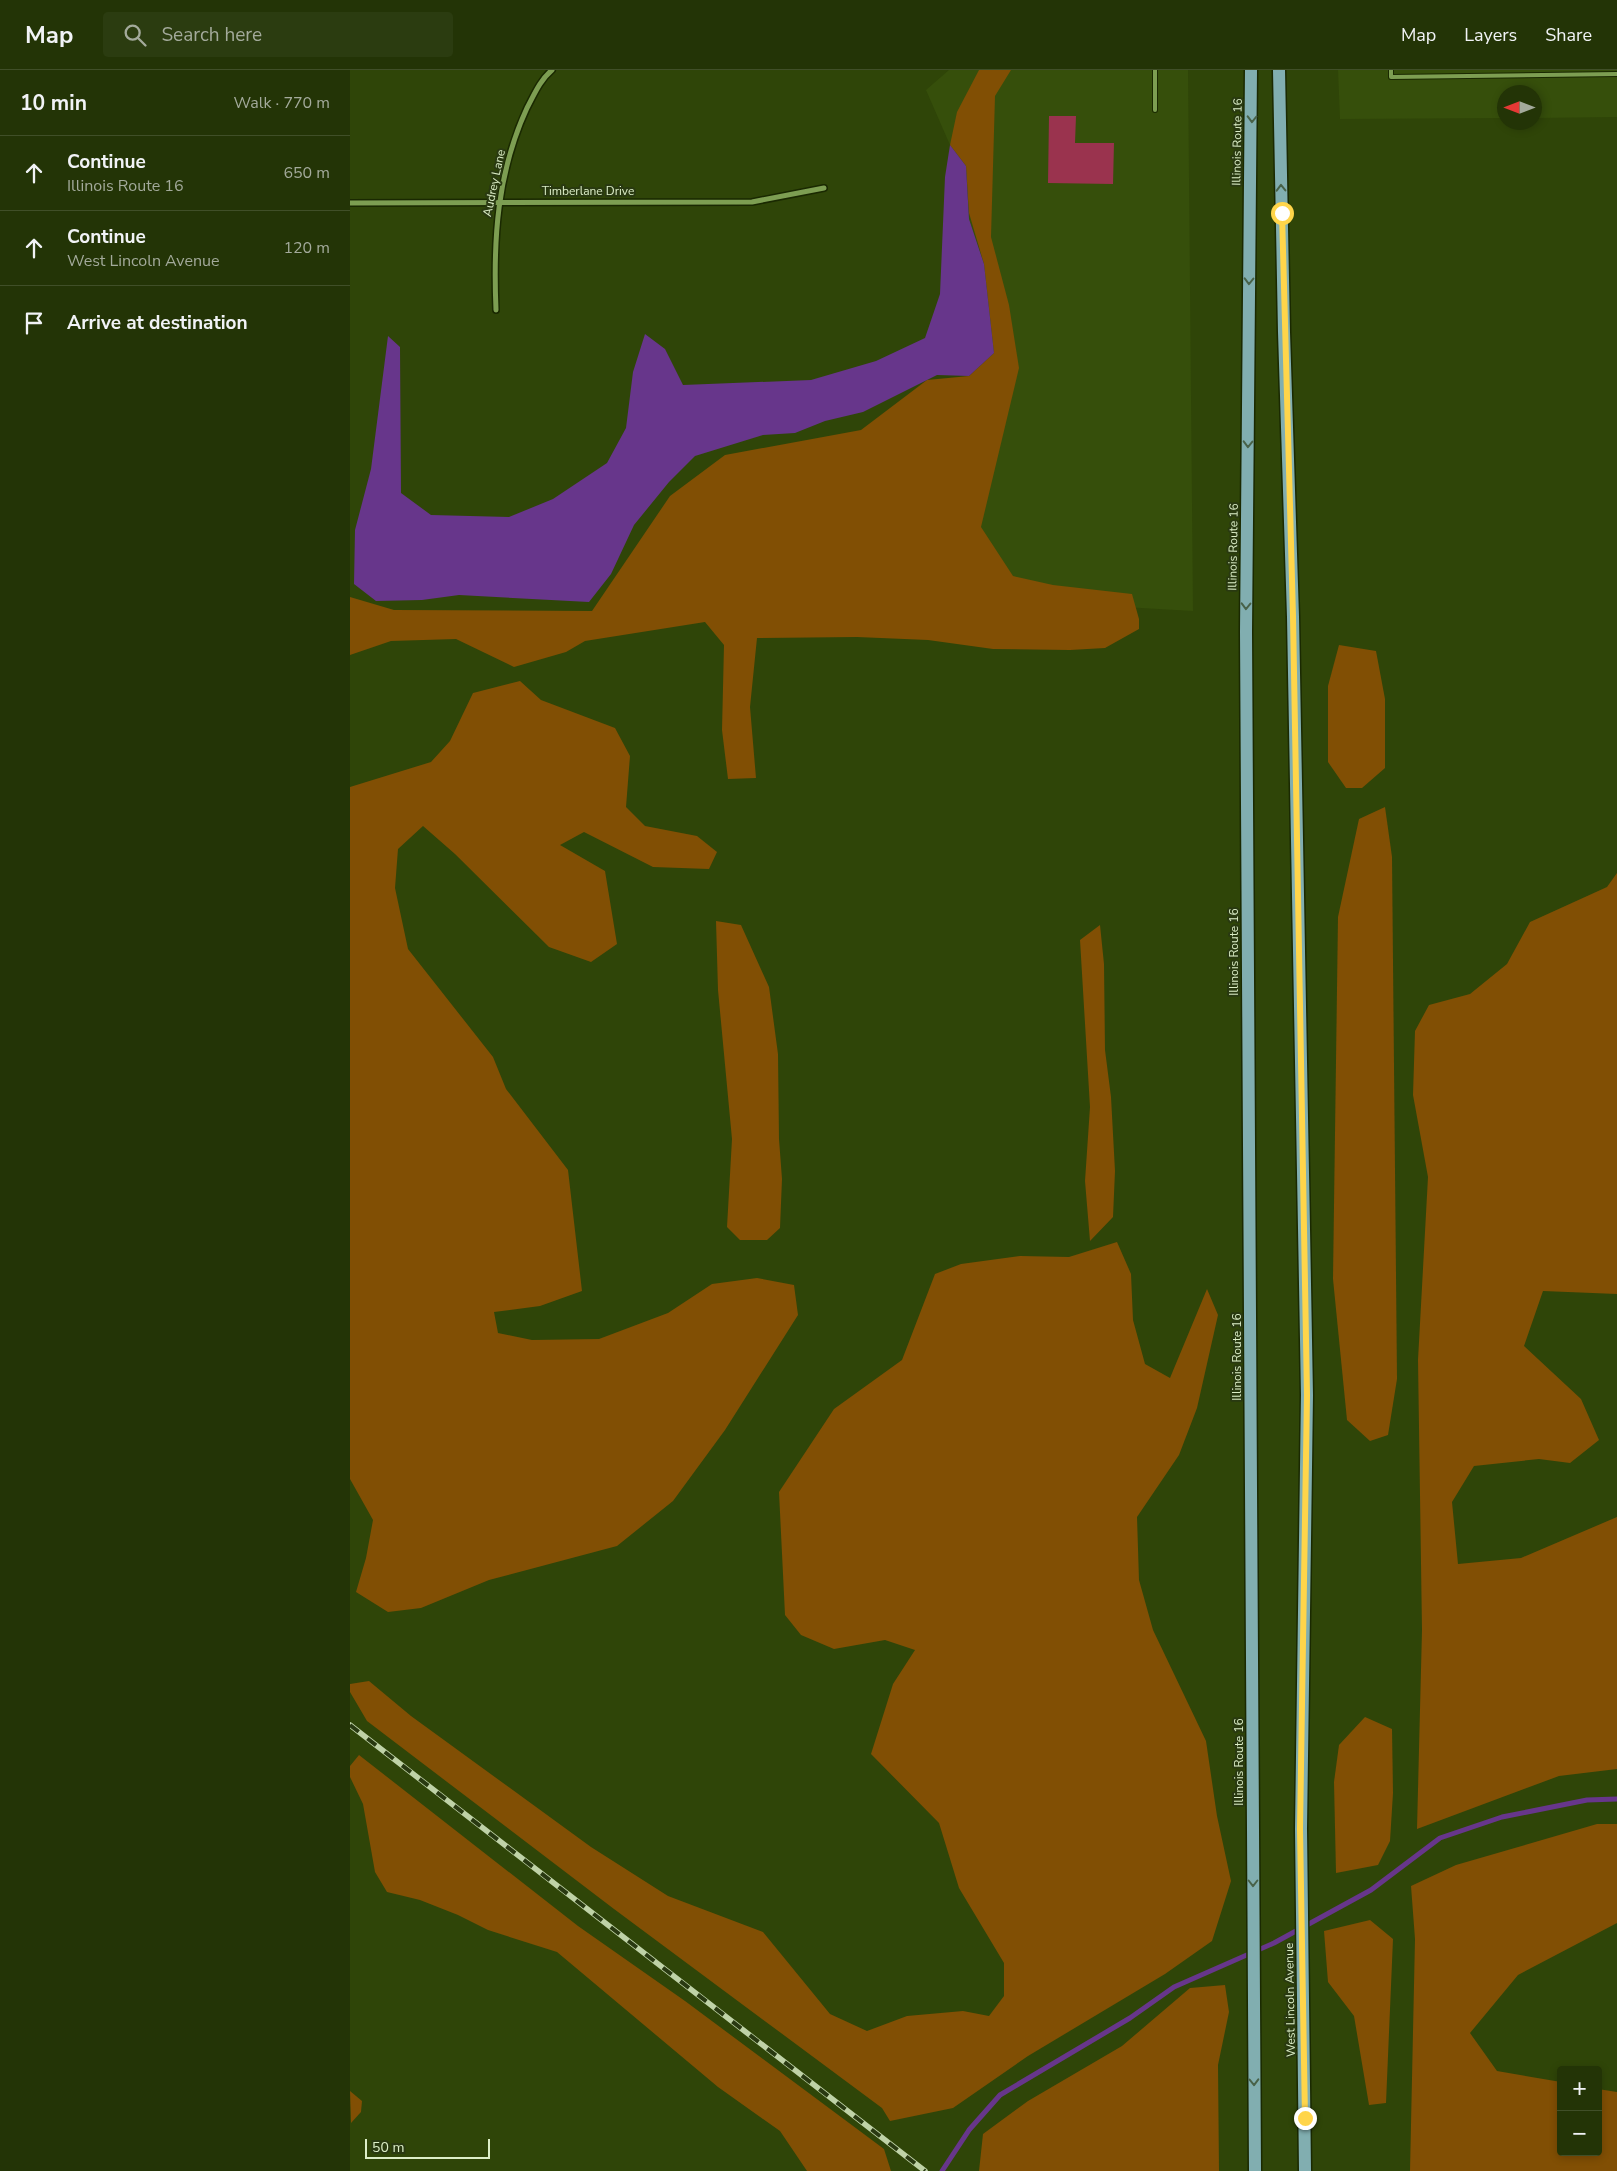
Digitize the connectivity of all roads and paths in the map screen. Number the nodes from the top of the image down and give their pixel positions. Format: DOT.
graph roads {
  1 [pos="552,70"];
  2 [pos="1155,70"];
  3 [pos="1251,70"];
  4 [pos="1279,70"];
  5 [pos="1391,70"];
  6 [pos="1617,74"];
  7 [pos="1156,110"];
  8 [pos="824,188"];
  9 [pos="499,201"];
  10 [pos="350,203"];
  11 [pos="496,310"];
  12 [pos="1255,2171"];
  13 [pos="1305,2171"];
  1 -- 9 [label="street, Audrey Lane"];
  2 -- 7 [label="lane"];
  3 -- 12 [label="main road, Illinois Route 16, one-way"];
  13 -- 4 [label="main road, West Lincoln Avenue, one-way"];
  5 -- 6 [label="lane"];
  8 -- 9 [label="street, Timberlane Drive"];
  9 -- 10 [label="street, Timberlane Drive"];
  9 -- 11 [label="street, Audrey Lane"];
}
